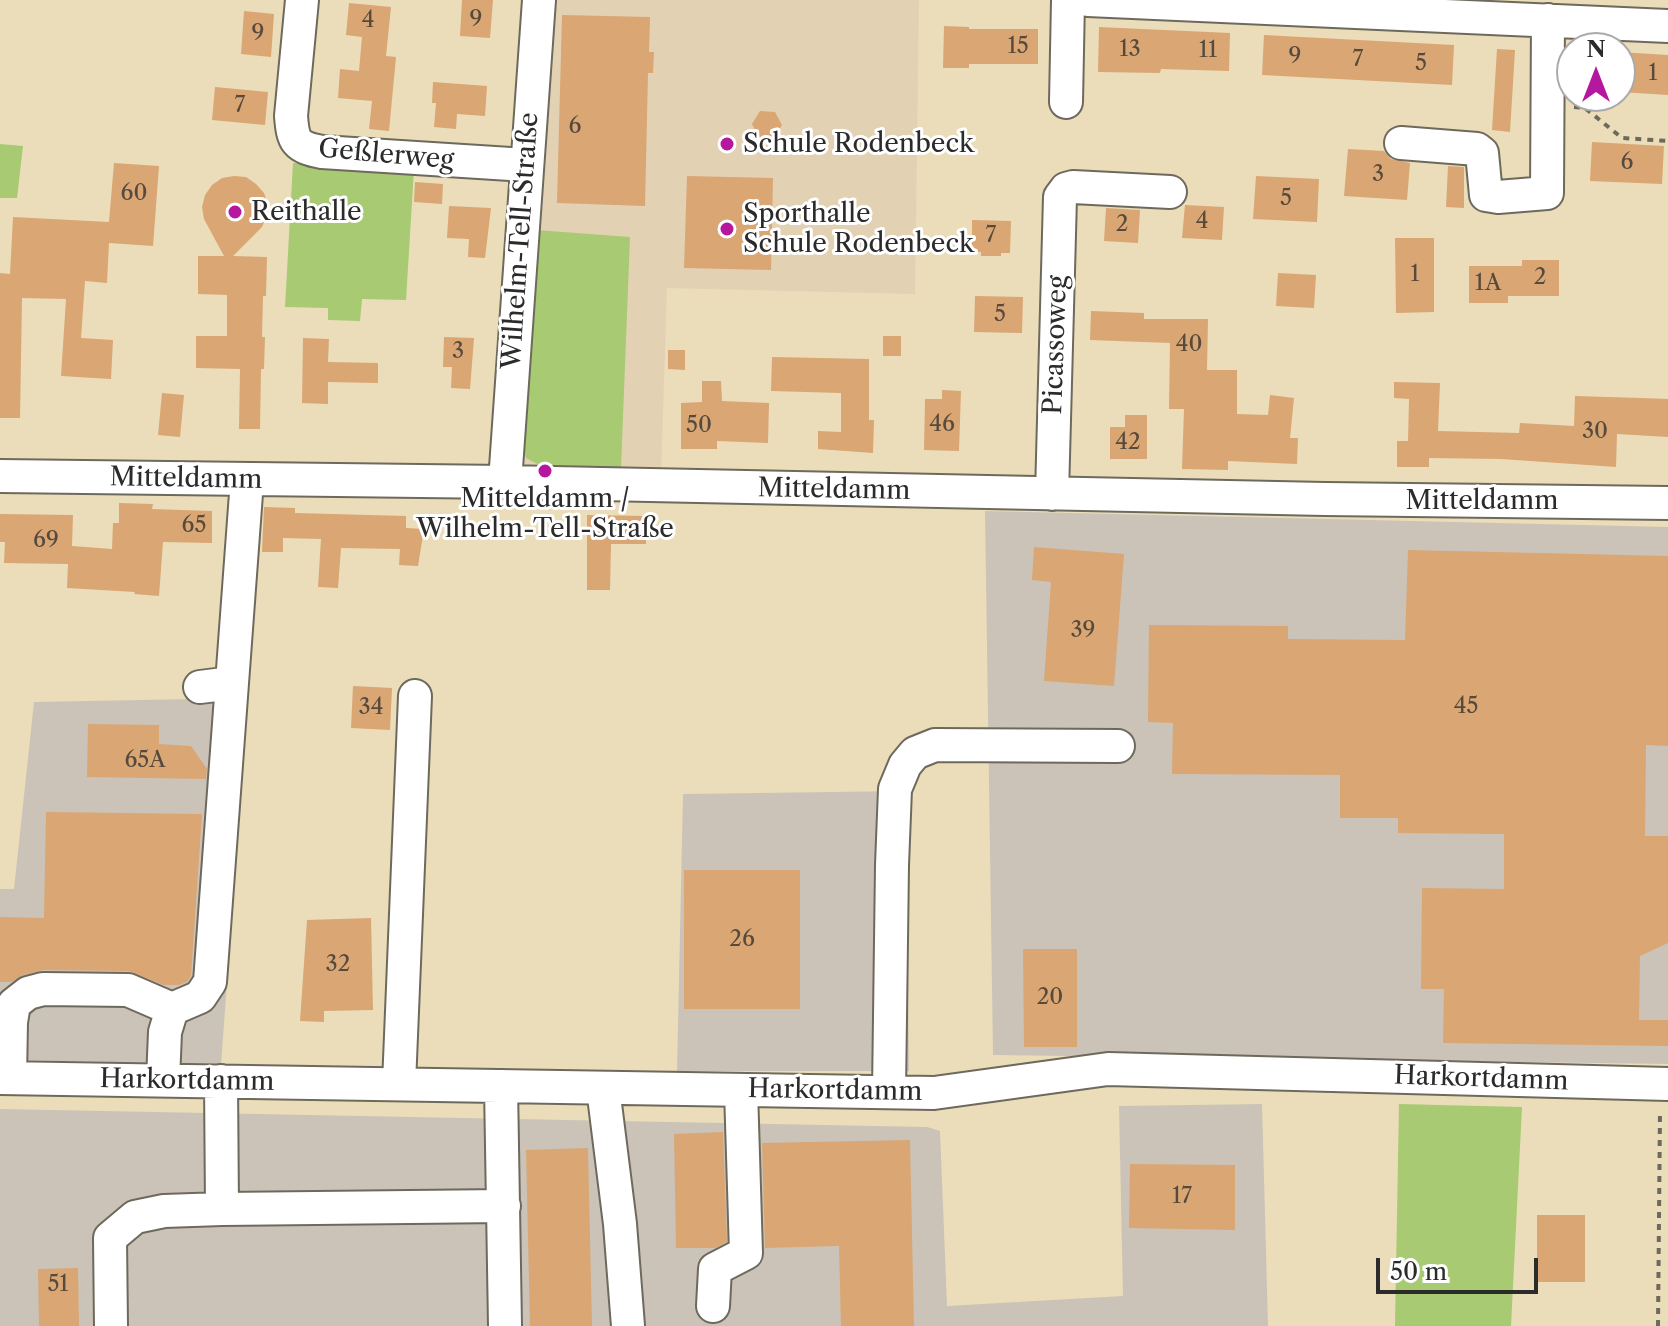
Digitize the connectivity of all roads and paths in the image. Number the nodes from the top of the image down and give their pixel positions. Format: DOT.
graph roads {
  1 [pos="302,0"];
  2 [pos="539,0"];
  3 [pos="1068,0"];
  4 [pos="1088,0"];
  5 [pos="1548,20"];
  6 [pos="1668,26"];
  7 [pos="1066,102"];
  8 [pos="1548,105"];
  9 [pos="1668,141"];
  10 [pos="1401,143"];
  11 [pos="526,165"];
  12 [pos="1170,192"];
  13 [pos="0,476"];
  14 [pos="247,480"];
  15 [pos="505,482"];
  16 [pos="1052,494"];
  17 [pos="1668,503"];
  18 [pos="232,683"];
  19 [pos="200,687"];
  20 [pos="415,696"];
  21 [pos="1118,746"];
  22 [pos="172,1009"];
  23 [pos="5,1078"];
  24 [pos="163,1080"];
  25 [pos="221,1081"];
  26 [pos="399,1084"];
  27 [pos="1664,1084"];
  28 [pos="501,1086"];
  29 [pos="603,1088"];
  30 [pos="741,1090"];
  31 [pos="889,1092"];
  32 [pos="504,1206"];
  33 [pos="222,1209"];
  34 [pos="713,1306"];
  35 [pos="111,1326"];
  36 [pos="505,1326"];
  37 [pos="628,1326"];
  38 [pos="1658,1326"];
  1 -- 11 [label="street, Geßlerweg"];
  2 -- 11 [label="street, Wilhelm-Tell-Straße"];
  3 -- 7 [label="street"];
  4 -- 5 [label="street"];
  5 -- 6 [label="street"];
  5 -- 8 [label="street"];
  8 -- 9 [label="path"];
  8 -- 10 [label="street"];
  11 -- 15 [label="street, Wilhelm-Tell-Straße"];
  12 -- 16 [label="street, Picassoweg"];
  13 -- 14 [label="street, Mitteldamm"];
  14 -- 15 [label="street, Mitteldamm"];
  14 -- 18 [label="street"];
  15 -- 16 [label="street, Mitteldamm"];
  16 -- 17 [label="street, Mitteldamm"];
  18 -- 19 [label="street"];
  18 -- 22 [label="street"];
  20 -- 26 [label="street"];
  21 -- 31 [label="street"];
  22 -- 23 [label="street"];
  22 -- 24 [label="street"];
  23 -- 24 [label="street, Harkortdamm"];
  24 -- 25 [label="street, Harkortdamm"];
  25 -- 26 [label="street, Harkortdamm"];
  25 -- 33 [label="street"];
  26 -- 28 [label="street, Harkortdamm"];
  27 -- 31 [label="street, Harkortdamm"];
  27 -- 38 [label="path"];
  28 -- 29 [label="street, Harkortdamm"];
  28 -- 32 [label="street"];
  29 -- 30 [label="street, Harkortdamm"];
  29 -- 37 [label="street"];
  30 -- 31 [label="street, Harkortdamm"];
  30 -- 34 [label="street"];
  32 -- 33 [label="street"];
  32 -- 36 [label="street"];
  33 -- 35 [label="street"];
}
